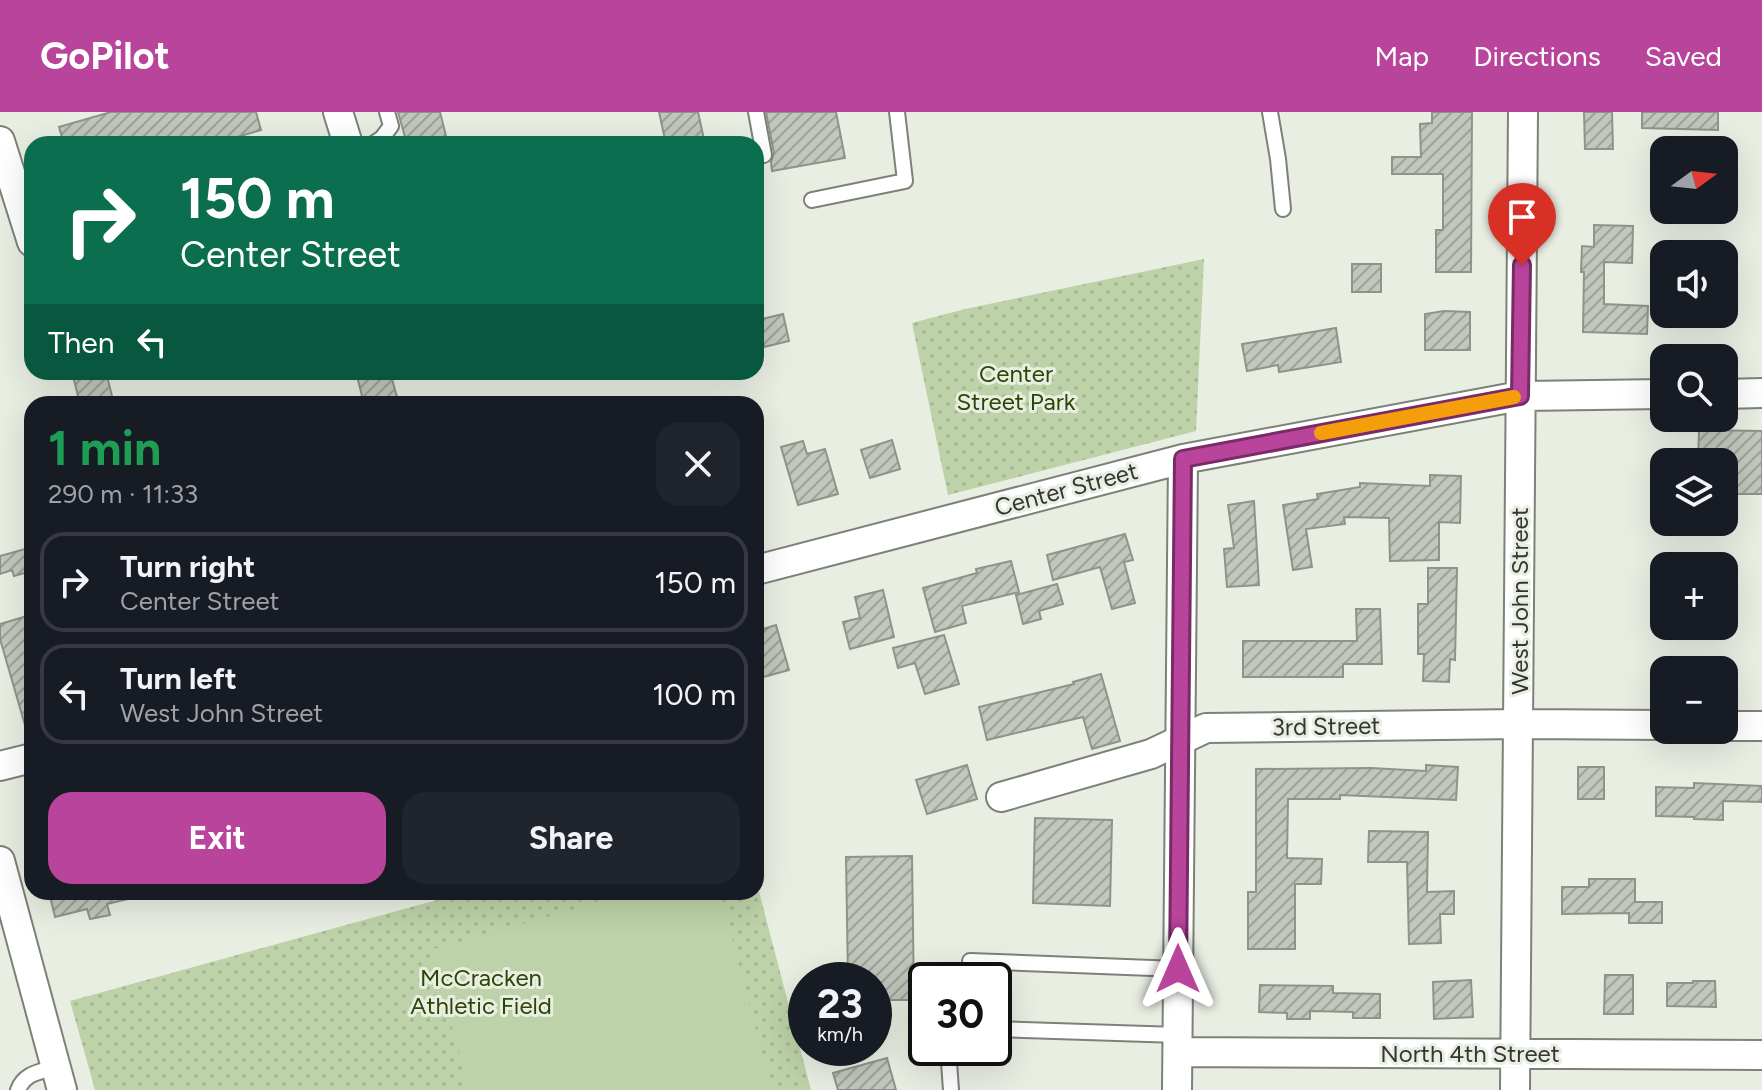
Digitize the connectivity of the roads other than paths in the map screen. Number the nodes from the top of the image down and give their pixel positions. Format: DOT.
graph roads {
  1 [pos="338,112"];
  2 [pos="387,112"];
  3 [pos="756,112"];
  4 [pos="897,112"];
  5 [pos="1270,112"];
  6 [pos="1523,112"];
  7 [pos="346,136"];
  8 [pos="384,136"];
  9 [pos="760,136"];
  10 [pos="0,141"];
  11 [pos="812,200"];
  12 [pos="1283,209"];
  13 [pos="24,217"];
  14 [pos="1762,393"];
  15 [pos="1650,394"];
  16 [pos="1738,394"];
  17 [pos="1520,396"];
  18 [pos="1183,459"];
  19 [pos="764,568"];
  20 [pos="1518,724"];
  21 [pos="1650,725"];
  22 [pos="1738,726"];
  23 [pos="1762,726"];
  24 [pos="1180,740"];
  25 [pos="24,760"];
  26 [pos="0,766"];
  27 [pos="1001,797"];
  28 [pos="0,861"];
  29 [pos="970,961"];
  30 [pos="1178,969"];
  31 [pos="1012,1030"];
  32 [pos="1178,1043"];
  33 [pos="1515,1053"];
  34 [pos="1762,1055"];
  35 [pos="949,1066"];
  36 [pos="59,1079"];
  37 [pos="18,1090"];
  38 [pos="951,1090"];
  39 [pos="1177,1090"];
  40 [pos="1515,1090"];
  1 -- 7 [label="street"];
  2 -- 8 [label="lane"];
  3 -- 9 [label="lane"];
  4 -- 11 [label="lane"];
  5 -- 12 [label="lane"];
  6 -- 17 [label="street, West John Street"];
  10 -- 13 [label="street"];
  14 -- 16 [label="street"];
  15 -- 17 [label="street, Center Street"];
  17 -- 18 [label="street, Center Street"];
  17 -- 20 [label="street, West John Street"];
  18 -- 19 [label="street, Center Street"];
  18 -- 24 [label="street"];
  20 -- 21 [label="street, 3rd Street"];
  20 -- 24 [label="street, 3rd Street"];
  20 -- 33 [label="street, West John Street"];
  22 -- 23 [label="street"];
  24 -- 27 [label="street, 3rd Street"];
  24 -- 30 [label="street"];
  25 -- 26 [label="street"];
  28 -- 36 [label="street"];
  29 -- 30 [label="lane"];
  30 -- 32 [label="street"];
  31 -- 32 [label="lane"];
  32 -- 33 [label="street, North 4th Street"];
  32 -- 39 [label="street"];
  33 -- 34 [label="street, North 4th Street"];
  33 -- 40 [label="street, West John Street"];
  35 -- 38 [label="lane"];
  36 -- 37 [label="lane"];
}
